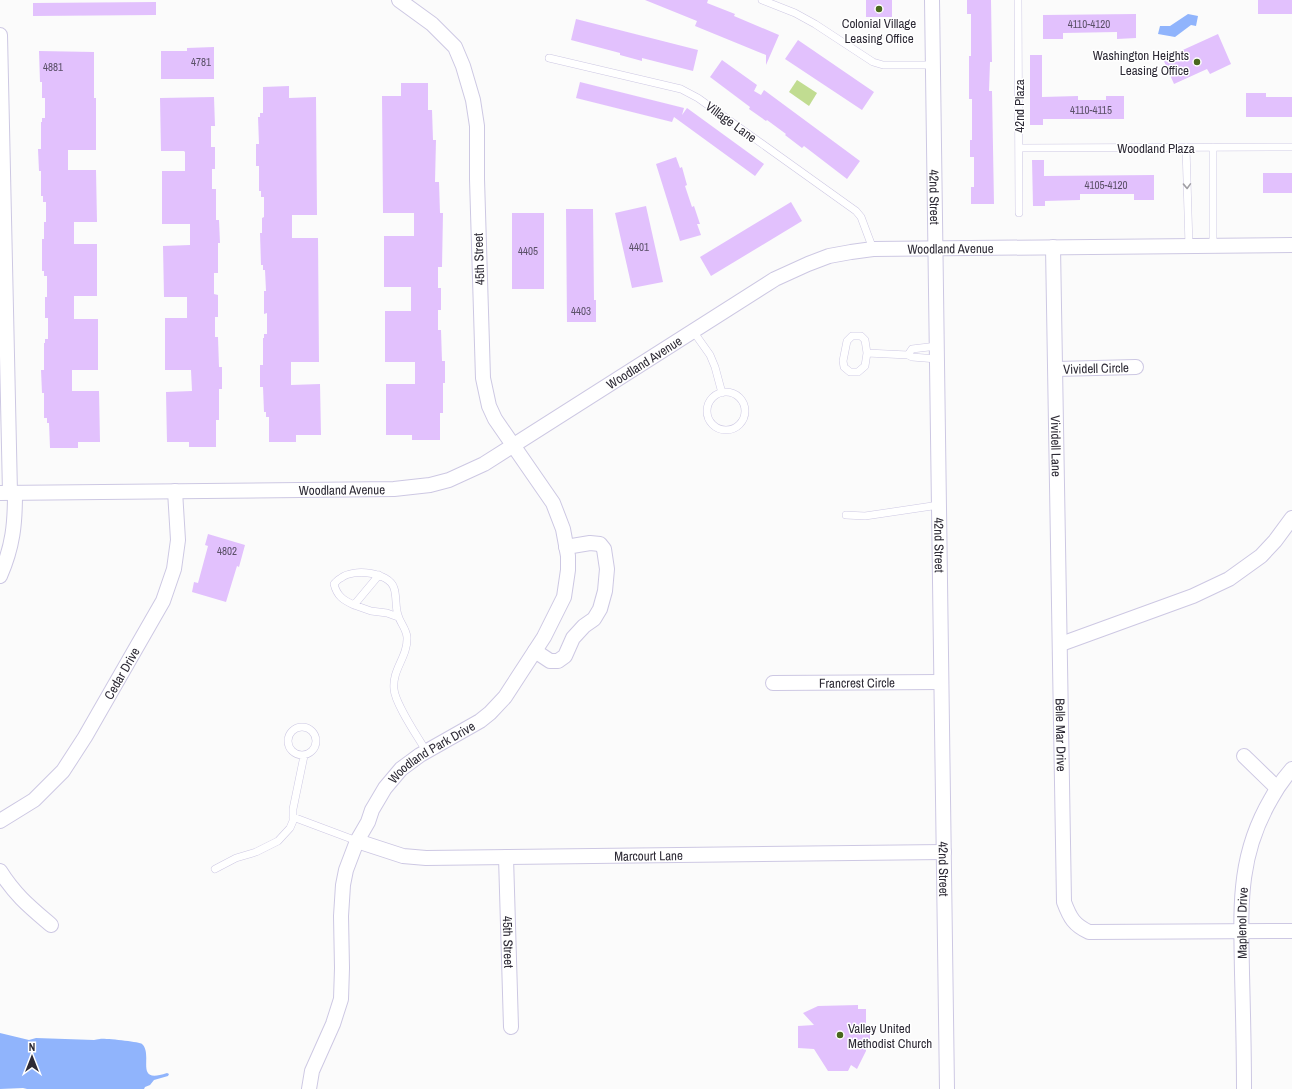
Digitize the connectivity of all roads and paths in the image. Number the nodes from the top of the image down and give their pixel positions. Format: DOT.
graph roads {
  1 [pos="399,0"];
  2 [pos="762,0"];
  3 [pos="932,0"];
  4 [pos="1018,0"];
  5 [pos="0,35"];
  6 [pos="549,58"];
  7 [pos="933,65"];
  8 [pos="1186,147"];
  9 [pos="1213,147"];
  10 [pos="1292,147"];
  11 [pos="1019,148"];
  12 [pos="1019,213"];
  13 [pos="1292,245"];
  14 [pos="1189,246"];
  15 [pos="1214,246"];
  16 [pos="936,248"];
  17 [pos="1053,248"];
  18 [pos="873,249"];
  19 [pos="693,331"];
  20 [pos="937,352"];
  21 [pos="867,353"];
  22 [pos="908,355"];
  23 [pos="1136,368"];
  24 [pos="1056,369"];
  25 [pos="722,393"];
  26 [pos="513,445"];
  27 [pos="176,491"];
  28 [pos="8,493"];
  29 [pos="939,505"];
  30 [pos="846,515"];
  31 [pos="1292,518"];
  32 [pos="566,547"];
  33 [pos="379,575"];
  34 [pos="0,576"];
  35 [pos="354,606"];
  36 [pos="398,617"];
  37 [pos="1061,644"];
  38 [pos="536,651"];
  39 [pos="941,682"];
  40 [pos="773,683"];
  41 [pos="426,751"];
  42 [pos="304,756"];
  43 [pos="1244,756"];
  44 [pos="1292,768"];
  45 [pos="1277,788"];
  46 [pos="293,817"];
  47 [pos="0,821"];
  48 [pos="357,841"];
  49 [pos="944,852"];
  50 [pos="506,857"];
  51 [pos="215,869"];
  52 [pos="0,871"];
  53 [pos="51,924"];
  54 [pos="1242,932"];
  55 [pos="1292,932"];
  56 [pos="511,1027"];
  57 [pos="309,1089"];
  58 [pos="947,1089"];
  59 [pos="1244,1089"];
  1 -- 26 [label="street, 45th Street"];
  2 -- 7 [label="lane"];
  3 -- 7 [label="street, 42nd Street"];
  4 -- 11 [label="lane, 42nd Plaza"];
  5 -- 28 [label="street"];
  6 -- 18 [label="lane, Village Lane"];
  7 -- 16 [label="street, 42nd Street"];
  8 -- 9 [label="lane, Woodland Plaza"];
  8 -- 11 [label="lane, Woodland Plaza"];
  8 -- 14 [label="lane, one-way"];
  9 -- 10 [label="lane, Woodland Plaza"];
  9 -- 15 [label="lane"];
  11 -- 12 [label="lane, 42nd Plaza"];
  13 -- 15 [label="street, Woodland Avenue"];
  14 -- 15 [label="street, Woodland Avenue"];
  14 -- 17 [label="street, Woodland Avenue"];
  16 -- 17 [label="street, Woodland Avenue"];
  16 -- 18 [label="street, Woodland Avenue"];
  16 -- 20 [label="street, 42nd Street"];
  17 -- 24 [label="street, Vividell Lane"];
  18 -- 19 [label="street, Woodland Avenue"];
  19 -- 25 [label="lane"];
  19 -- 26 [label="street, Woodland Avenue"];
  20 -- 22 [label="lane"];
  20 -- 22 [label="lane"];
  20 -- 29 [label="street, 42nd Street"];
  21 -- 21 [label="lane"];
  21 -- 22 [label="lane"];
  23 -- 24 [label="street, Vividell Circle"];
  24 -- 37 [label="street, Vividell Lane"];
  25 -- 25 [label="lane"];
  26 -- 27 [label="street, Woodland Avenue"];
  26 -- 32 [label="street, Woodland Park Drive"];
  27 -- 28 [label="street, Woodland Avenue"];
  27 -- 47 [label="street, Cedar Drive"];
  28 -- 34 [label="street"];
  29 -- 30 [label="lane"];
  29 -- 39 [label="street, 42nd Street"];
  31 -- 37 [label="street"];
  32 -- 38 [label="street, Woodland Park Drive"];
  32 -- 38 [label="street"];
  33 -- 35 [label="lane"];
  33 -- 35 [label="lane"];
  33 -- 36 [label="lane"];
  35 -- 36 [label="lane"];
  36 -- 41 [label="lane"];
  37 -- 54 [label="street, Belle Mar Drive"];
  38 -- 41 [label="street, Woodland Park Drive"];
  39 -- 40 [label="street, Francrest Circle"];
  39 -- 49 [label="street, 42nd Street"];
  41 -- 48 [label="street, Woodland Park Drive"];
  42 -- 42 [label="lane"];
  42 -- 46 [label="lane"];
  43 -- 45 [label="street"];
  44 -- 45 [label="street, Maplenol Drive"];
  45 -- 54 [label="street, Maplenol Drive"];
  46 -- 48 [label="lane"];
  46 -- 51 [label="lane"];
  48 -- 50 [label="street, Marcourt Lane"];
  48 -- 57 [label="street, Woodland Park Drive"];
  49 -- 50 [label="street, Marcourt Lane"];
  49 -- 58 [label="street, 42nd Street"];
  50 -- 56 [label="street, 45th Street"];
  52 -- 53 [label="street"];
  54 -- 55 [label="street"];
  54 -- 59 [label="street, Maplenol Drive"];
}
